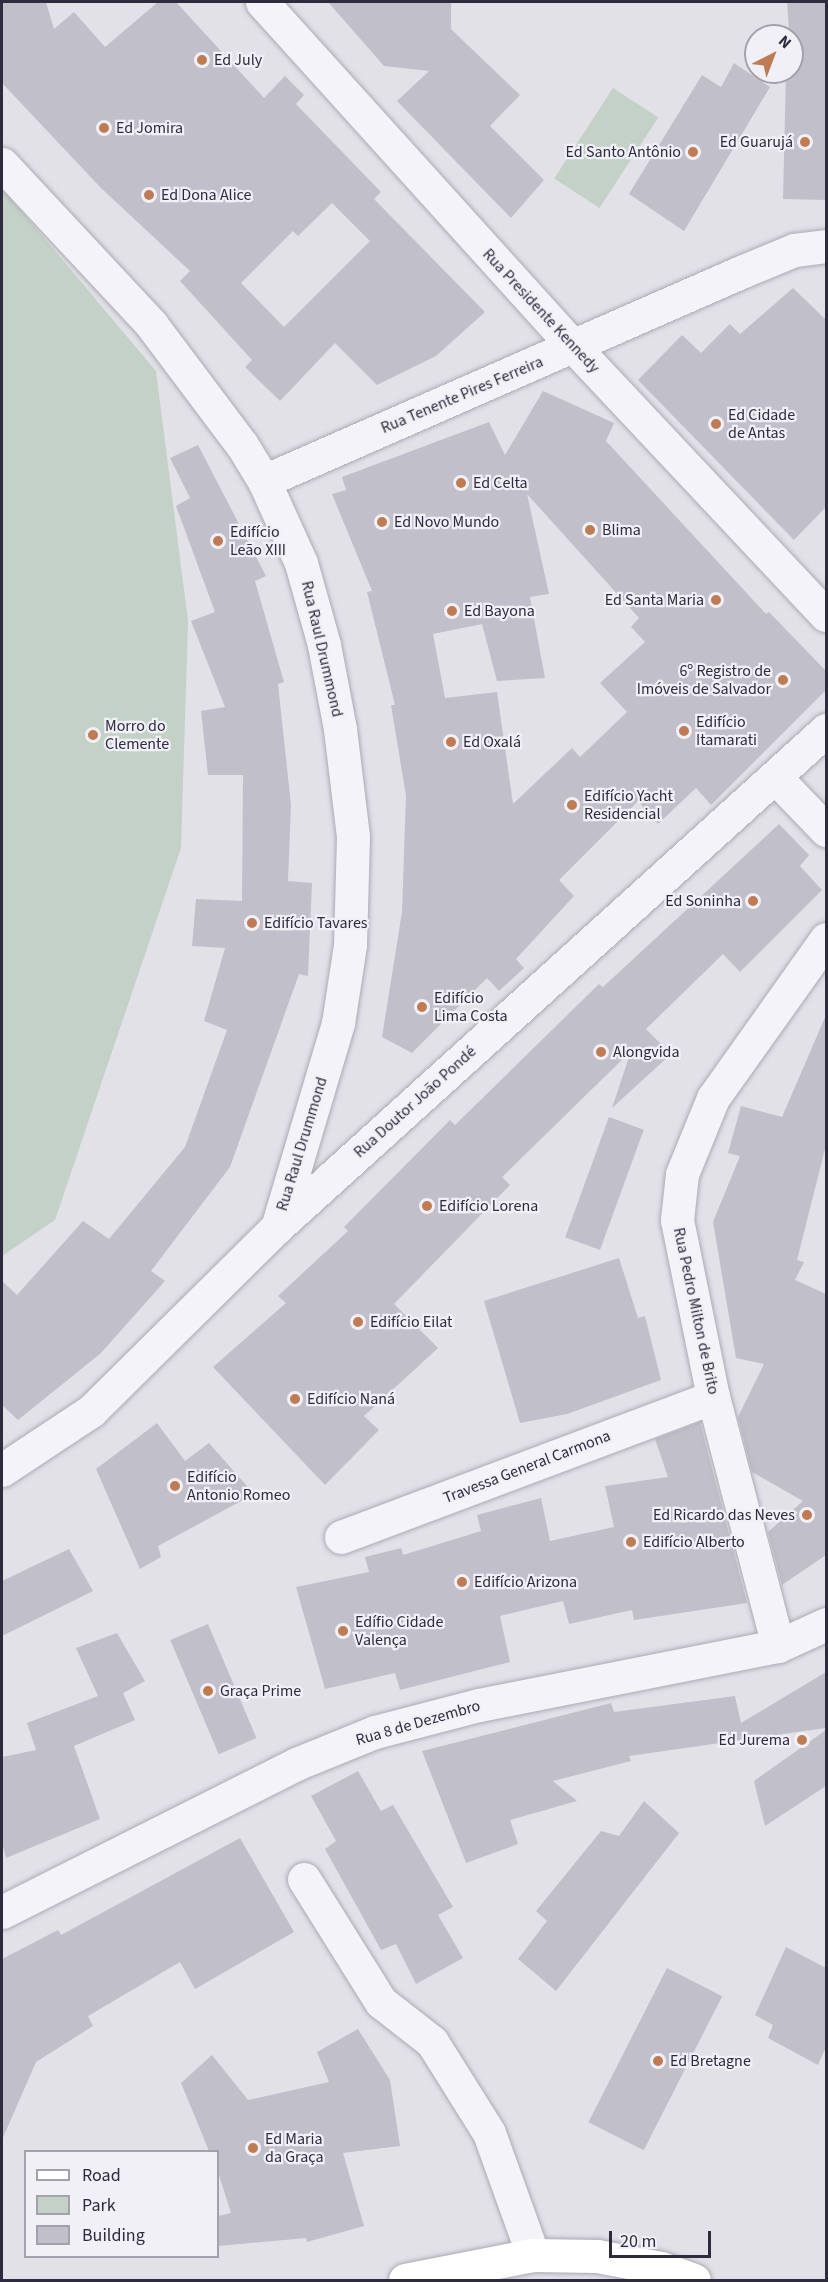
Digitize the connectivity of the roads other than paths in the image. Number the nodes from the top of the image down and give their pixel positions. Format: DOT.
graph roads {
  1 [pos="262,2"];
  2 [pos="2,164"];
  3 [pos="826,246"];
  4 [pos="573,346"];
  5 [pos="264,481"];
  6 [pos="826,615"];
  7 [pos="826,730"];
  8 [pos="775,777"];
  9 [pos="826,830"];
  10 [pos="826,939"];
  11 [pos="277,1227"];
  12 [pos="714,1397"];
  13 [pos="2,1470"];
  14 [pos="341,1537"];
  15 [pos="826,1624"];
  16 [pos="778,1646"];
  17 [pos="304,1879"];
  18 [pos="2,1912"];
  19 [pos="533,2255"];
  20 [pos="405,2280"];
  21 [pos="694,2280"];
  1 -- 4 [label="street, Rua Presidente Kennedy"];
  2 -- 5 [label="street, Rua Raul Drummond"];
  3 -- 4 [label="street, Rua Tenente Pires Ferreira"];
  4 -- 5 [label="street, Rua Tenente Pires Ferreira"];
  4 -- 6 [label="street, Rua Presidente Kennedy"];
  5 -- 11 [label="street, Rua Raul Drummond"];
  7 -- 8 [label="street, Rua Doutor João Pondé"];
  8 -- 9 [label="street"];
  8 -- 11 [label="street, Rua Doutor João Pondé"];
  10 -- 12 [label="street, Rua Pedro Milton de Brito"];
  11 -- 13 [label="street, Rua Doutor João Pondé"];
  12 -- 14 [label="street, Travessa General Carmona"];
  12 -- 16 [label="street, Rua Pedro Milton de Brito"];
  15 -- 16 [label="street, Rua 8 de Dezembro"];
  16 -- 18 [label="street, Rua 8 de Dezembro"];
  17 -- 19 [label="street"];
  19 -- 20 [label="main road"];
  19 -- 21 [label="main road"];
}
